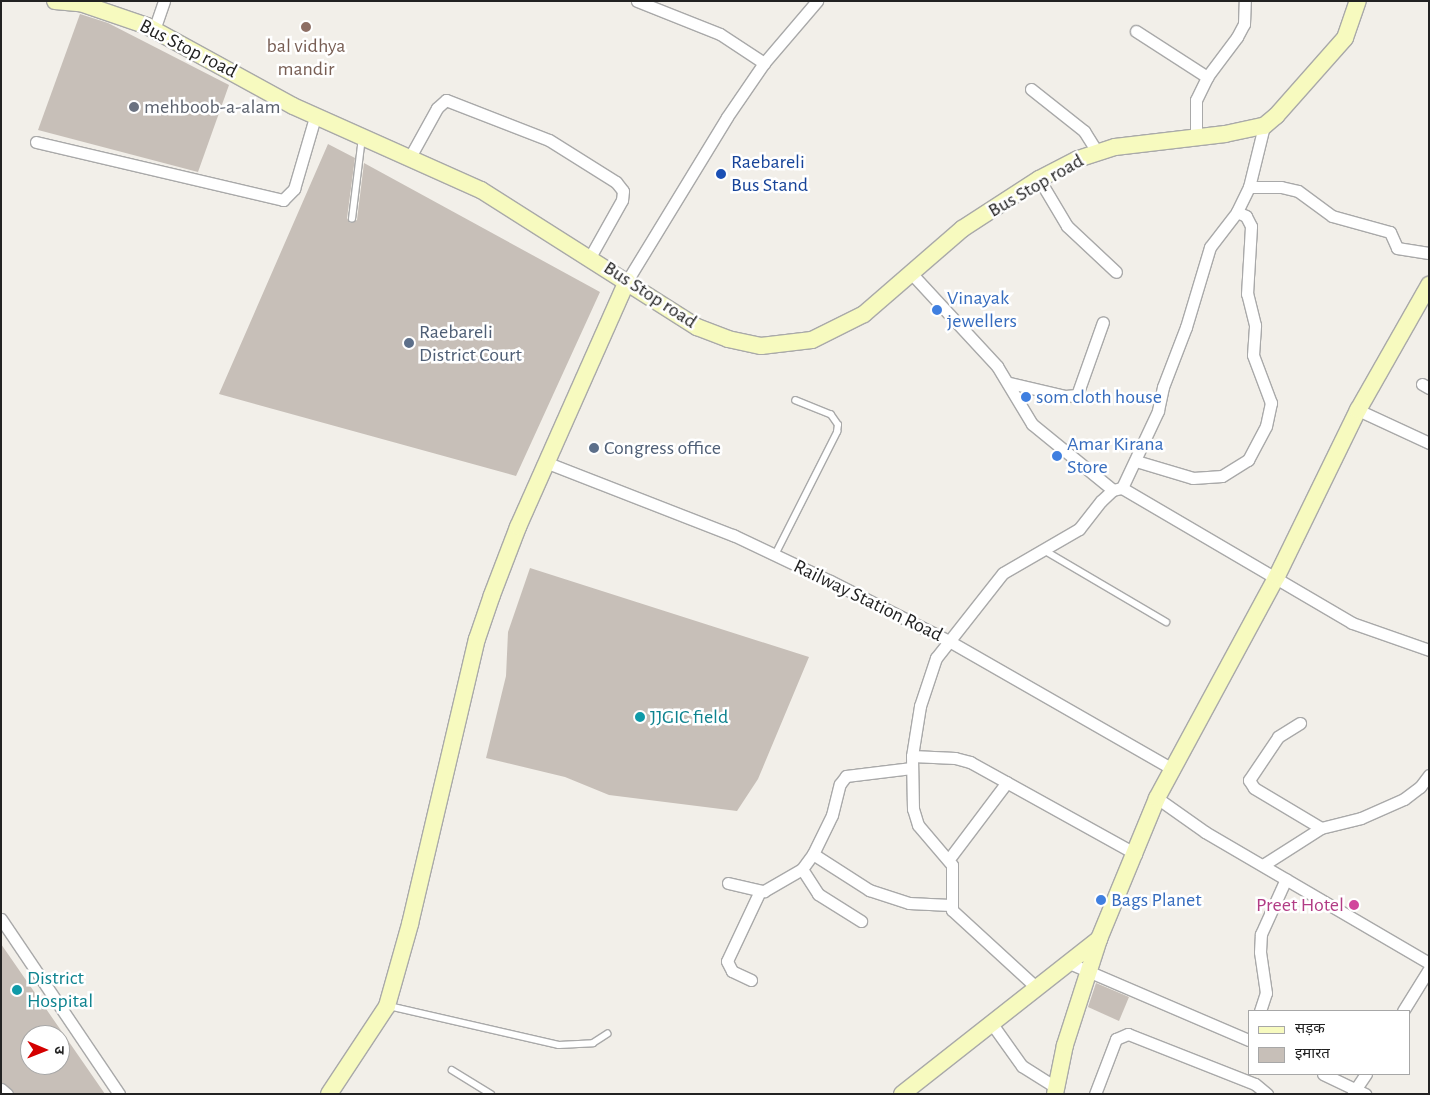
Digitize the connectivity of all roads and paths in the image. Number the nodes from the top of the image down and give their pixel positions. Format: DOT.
graph roads {
  1 [pos="55,1"];
  2 [pos="164,1"];
  3 [pos="637,1"];
  4 [pos="817,1"];
  5 [pos="1245,1"];
  6 [pos="1358,1"];
  7 [pos="80,2"];
  8 [pos="154,30"];
  9 [pos="1136,31"];
  10 [pos="764,63"];
  11 [pos="1207,77"];
  12 [pos="1031,89"];
  13 [pos="315,117"];
  14 [pos="1264,126"];
  15 [pos="1196,137"];
  16 [pos="362,138"];
  17 [pos="36,142"];
  18 [pos="1097,152"];
  19 [pos="410,158"];
  20 [pos="1039,179"];
  21 [pos="1248,186"];
  22 [pos="1237,212"];
  23 [pos="352,219"];
  24 [pos="1429,253"];
  25 [pos="590,257"];
  26 [pos="1116,272"];
  27 [pos="911,273"];
  28 [pos="627,281"];
  29 [pos="1429,285"];
  30 [pos="1104,322"];
  31 [pos="1010,384"];
  32 [pos="796,401"];
  33 [pos="1358,410"];
  34 [pos="1429,443"];
  35 [pos="1136,461"];
  36 [pos="548,463"];
  37 [pos="1118,489"];
  38 [pos="1043,549"];
  39 [pos="775,555"];
  40 [pos="1277,576"];
  41 [pos="1166,622"];
  42 [pos="949,642"];
  43 [pos="1429,650"];
  44 [pos="1300,723"];
  45 [pos="912,756"];
  46 [pos="912,768"];
  47 [pos="1174,770"];
  48 [pos="1429,775"];
  49 [pos="1007,782"];
  50 [pos="1157,798"];
  51 [pos="1321,828"];
  52 [pos="813,854"];
  53 [pos="1136,854"];
  54 [pos="949,859"];
  55 [pos="1263,865"];
  56 [pos="802,869"];
  57 [pos="1286,879"];
  58 [pos="728,883"];
  59 [pos="760,890"];
  60 [pos="950,904"];
  61 [pos="1,919"];
  62 [pos="862,921"];
  63 [pos="1099,940"];
  64 [pos="1069,963"];
  65 [pos="1429,963"];
  66 [pos="1429,969"];
  67 [pos="1089,971"];
  68 [pos="751,980"];
  69 [pos="1037,988"];
  70 [pos="387,1006"];
  71 [pos="1260,1010"];
  72 [pos="1404,1010"];
  73 [pos="992,1024"];
  74 [pos="607,1034"];
  75 [pos="1247,1036"];
  76 [pos="452,1070"];
  77 [pos="1325,1075"];
  78 [pos="1366,1075"];
  79 [pos="1,1090"];
  80 [pos="1056,1091"];
  81 [pos="1358,1092"];
  82 [pos="903,1093"];
  83 [pos="7,1094"];
  84 [pos="119,1094"];
  85 [pos="329,1094"];
  86 [pos="491,1094"];
  87 [pos="1095,1094"];
  88 [pos="1267,1094"];
  1 -- 7 [label="street, Bus Stop road"];
  2 -- 8 [label="street"];
  3 -- 10 [label="street"];
  4 -- 10 [label="street"];
  5 -- 11 [label="street"];
  6 -- 14 [label="street"];
  7 -- 8 [label="street, Bus Stop road"];
  8 -- 13 [label="street, Bus Stop road"];
  9 -- 11 [label="street"];
  10 -- 28 [label="street"];
  11 -- 15 [label="street"];
  12 -- 18 [label="street"];
  13 -- 16 [label="street, Bus Stop road"];
  13 -- 17 [label="street"];
  14 -- 15 [label="street, Bus Stop road"];
  14 -- 21 [label="street"];
  15 -- 18 [label="street, Bus Stop road"];
  16 -- 19 [label="street, Bus Stop road"];
  16 -- 23 [label="lane"];
  18 -- 20 [label="street, Bus Stop road"];
  19 -- 25 [label="street, Bus Stop road"];
  19 -- 25 [label="street"];
  20 -- 26 [label="street"];
  20 -- 27 [label="street, Bus Stop road"];
  21 -- 22 [label="street"];
  21 -- 24 [label="street"];
  22 -- 35 [label="street"];
  22 -- 35 [label="street"];
  25 -- 28 [label="street, Bus Stop road"];
  27 -- 28 [label="street, Bus Stop road"];
  27 -- 31 [label="street"];
  28 -- 36 [label="street"];
  29 -- 33 [label="street"];
  30 -- 31 [label="street"];
  31 -- 37 [label="street"];
  32 -- 39 [label="lane"];
  33 -- 34 [label="street"];
  33 -- 40 [label="street"];
  35 -- 37 [label="street"];
  36 -- 39 [label="street, Railway Station Road"];
  36 -- 70 [label="street"];
  37 -- 38 [label="street"];
  37 -- 40 [label="street"];
  38 -- 41 [label="lane"];
  38 -- 42 [label="street"];
  39 -- 42 [label="street, Railway Station Road"];
  40 -- 43 [label="street"];
  40 -- 47 [label="street"];
  42 -- 45 [label="street"];
  42 -- 47 [label="street, Railway Station Road"];
  44 -- 51 [label="street"];
  45 -- 46 [label="street"];
  45 -- 49 [label="street"];
  46 -- 52 [label="street"];
  46 -- 54 [label="street"];
  47 -- 50 [label="street"];
  48 -- 51 [label="street"];
  49 -- 53 [label="street"];
  49 -- 54 [label="street"];
  50 -- 53 [label="street"];
  50 -- 55 [label="street"];
  51 -- 55 [label="street"];
  52 -- 56 [label="street"];
  52 -- 60 [label="street"];
  53 -- 63 [label="street"];
  54 -- 60 [label="street"];
  55 -- 57 [label="street"];
  56 -- 59 [label="street"];
  56 -- 62 [label="street"];
  57 -- 65 [label="street"];
  57 -- 71 [label="street"];
  58 -- 59 [label="street"];
  59 -- 68 [label="street"];
  60 -- 69 [label="street"];
  61 -- 84 [label="street"];
  63 -- 64 [label="street"];
  63 -- 67 [label="street"];
  64 -- 67 [label="street"];
  64 -- 69 [label="street"];
  66 -- 72 [label="street"];
  67 -- 75 [label="street"];
  67 -- 80 [label="street"];
  69 -- 73 [label="street"];
  70 -- 74 [label="lane"];
  70 -- 85 [label="street"];
  73 -- 80 [label="street"];
  73 -- 82 [label="street"];
  76 -- 86 [label="lane"];
  77 -- 81 [label="street"];
  78 -- 81 [label="street"];
  79 -- 83 [label="street"];
  87 -- 88 [label="street"];
}
